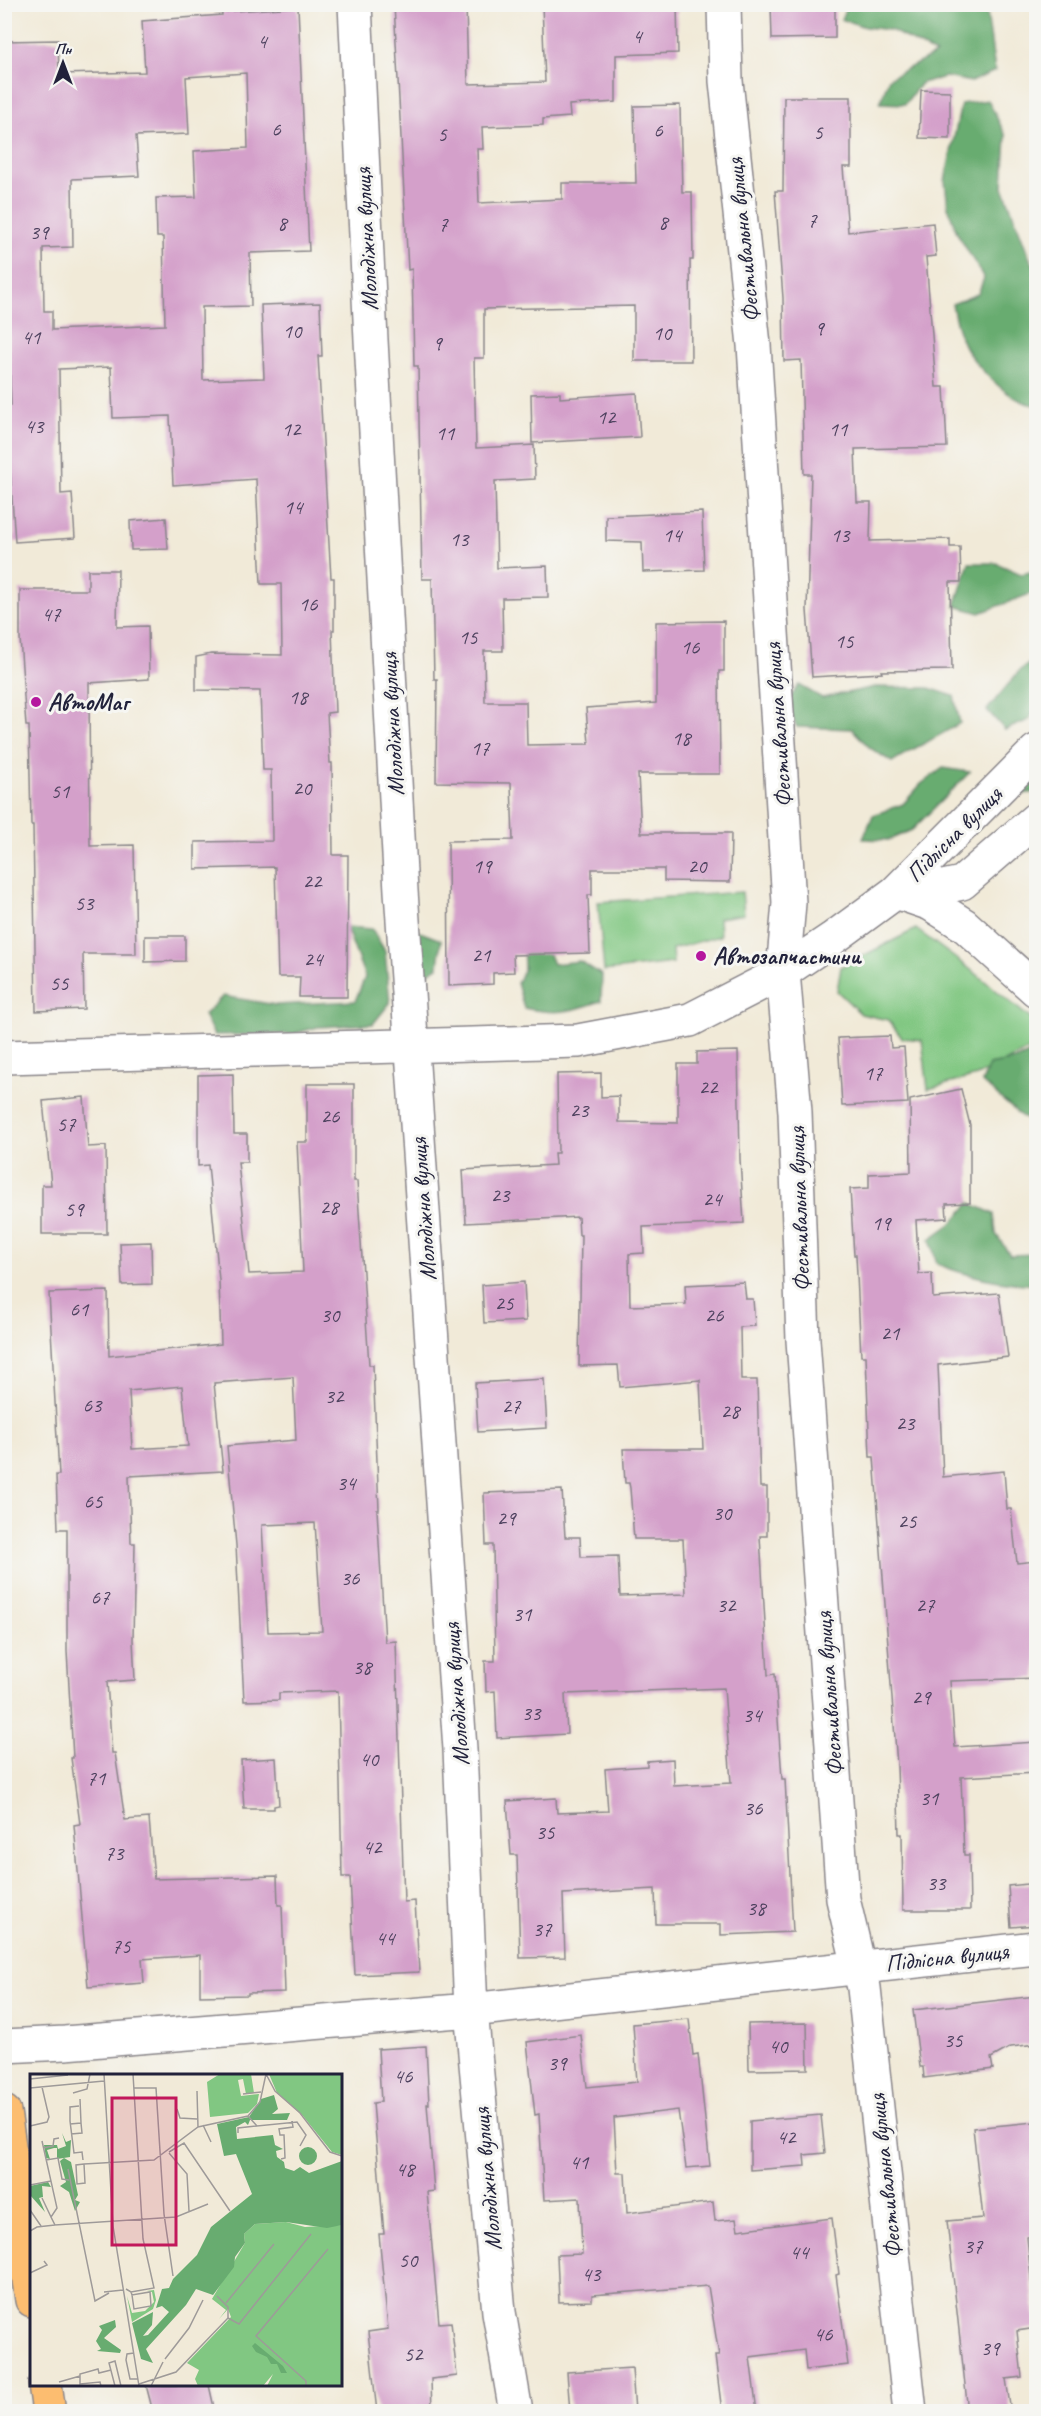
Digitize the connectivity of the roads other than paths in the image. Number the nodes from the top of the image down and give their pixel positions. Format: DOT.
graph roads {
  1 [pos="355,4"];
  2 [pos="724,4"];
  3 [pos="1036,751"];
  4 [pos="1036,819"];
  5 [pos="896,892"];
  6 [pos="783,972"];
  7 [pos="1036,990"];
  8 [pos="412,1045"];
  9 [pos="4,1057"];
  10 [pos="1036,1948"];
  11 [pos="858,1966"];
  12 [pos="471,2010"];
  13 [pos="4,2046"];
  14 [pos="4,2112"];
  15 [pos="30,2287"];
  16 [pos="45,2386"];
  17 [pos="49,2412"];
  18 [pos="516,2412"];
  19 [pos="910,2412"];
  1 -- 8 [label="street, Молодіжна вулиця"];
  2 -- 6 [label="street, Фестивальна вулиця"];
  3 -- 5 [label="street, Підлісна вулиця"];
  4 -- 5 [label="street"];
  5 -- 6 [label="street, Підлісна вулиця"];
  5 -- 7 [label="street, Підлісна вулиця"];
  6 -- 8 [label="street, Підлісна вулиця"];
  6 -- 11 [label="street, Фестивальна вулиця"];
  8 -- 9 [label="street, Підлісна вулиця"];
  8 -- 12 [label="street, Молодіжна вулиця"];
  10 -- 11 [label="street, Підлісна вулиця"];
  11 -- 12 [label="street, Підлісна вулиця"];
  11 -- 19 [label="street, Фестивальна вулиця"];
  12 -- 13 [label="street, Підлісна вулиця"];
  12 -- 18 [label="street, Молодіжна вулиця"];
  14 -- 15 [label="highway"];
  16 -- 17 [label="highway"];
}
